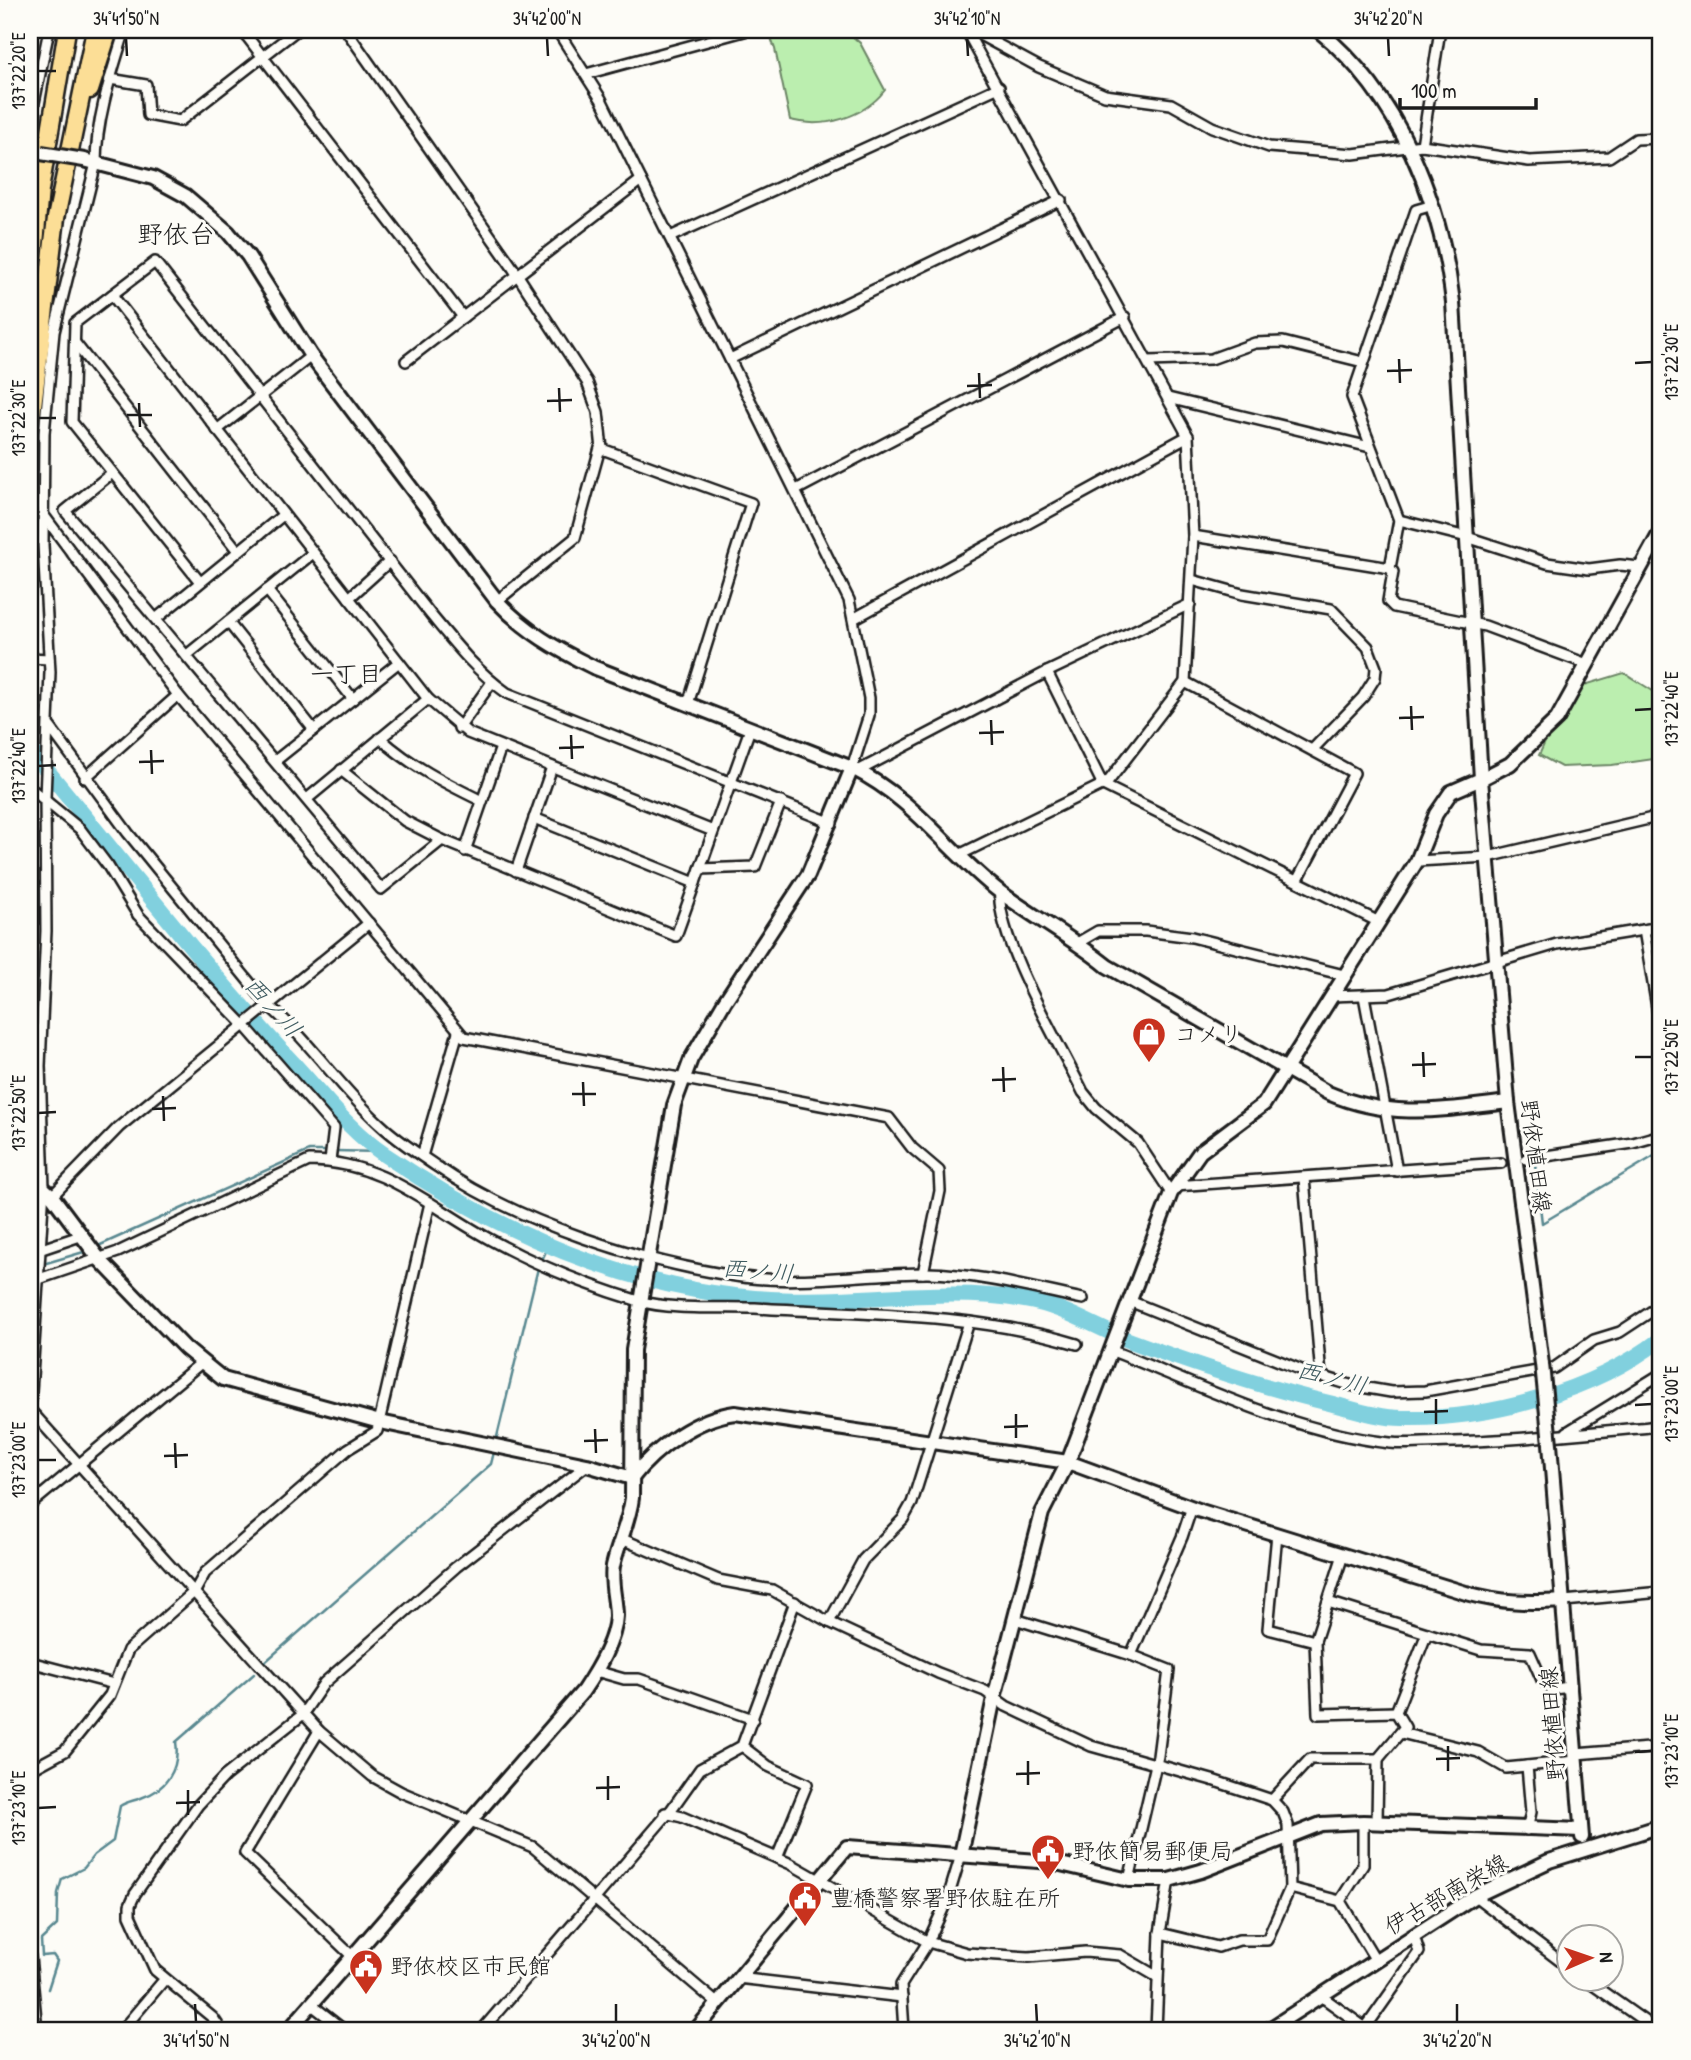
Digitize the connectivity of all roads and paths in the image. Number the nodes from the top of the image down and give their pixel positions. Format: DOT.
graph roads {
  1 [pos="49,30"];
  2 [pos="68,30"];
  3 [pos="95,30"];
  4 [pos="109,30"];
  5 [pos="125,30"];
  6 [pos="242,30"];
  7 [pos="297,30"];
  8 [pos="346,30"];
  9 [pos="557,30"];
  10 [pos="748,30"];
  11 [pos="969,30"];
  12 [pos="1318,30"];
  13 [pos="1440,30"];
  14 [pos="262,56"];
  15 [pos="586,74"];
  16 [pos="110,79"];
  17 [pos="999,87"];
  18 [pos="77,109"];
  19 [pos="30,122"];
  20 [pos="1661,138"];
  21 [pos="1422,145"];
  22 [pos="1409,146"];
  23 [pos="35,152"];
  24 [pos="90,161"];
  25 [pos="641,180"];
  26 [pos="1061,200"];
  27 [pos="1433,205"];
  28 [pos="670,237"];
  29 [pos="518,276"];
  30 [pos="112,295"];
  31 [pos="30,298"];
  32 [pos="463,317"];
  33 [pos="1125,317"];
  34 [pos="75,343"];
  35 [pos="311,356"];
  36 [pos="730,359"];
  37 [pos="406,360"];
  38 [pos="1148,361"];
  39 [pos="1363,362"];
  40 [pos="260,395"];
  41 [pos="1168,398"];
  42 [pos="30,430"];
  43 [pos="217,430"];
  44 [pos="1188,436"];
  45 [pos="1370,447"];
  46 [pos="602,449"];
  47 [pos="112,473"];
  48 [pos="796,490"];
  49 [pos="283,515"];
  50 [pos="46,517"];
  51 [pos="1399,520"];
  52 [pos="1661,531"];
  53 [pos="1193,536"];
  54 [pos="1467,537"];
  55 [pos="238,551"];
  56 [pos="313,553"];
  57 [pos="390,561"];
  58 [pos="1640,567"];
  59 [pos="1390,568"];
  60 [pos="1192,580"];
  61 [pos="200,582"];
  62 [pos="267,590"];
  63 [pos="349,598"];
  64 [pos="497,601"];
  65 [pos="1190,604"];
  66 [pos="157,618"];
  67 [pos="855,618"];
  68 [pos="228,622"];
  69 [pos="1472,622"];
  70 [pos="187,655"];
  71 [pos="30,658"];
  72 [pos="49,659"];
  73 [pos="399,662"];
  74 [pos="1587,664"];
  75 [pos="1047,672"];
  76 [pos="492,682"];
  77 [pos="1185,682"];
  78 [pos="178,695"];
  79 [pos="353,699"];
  80 [pos="428,699"];
  81 [pos="688,704"];
  82 [pos="459,728"];
  83 [pos="750,729"];
  84 [pos="314,730"];
  85 [pos="49,731"];
  86 [pos="380,738"];
  87 [pos="501,747"];
  88 [pos="1312,750"];
  89 [pos="275,761"];
  90 [pos="552,767"];
  91 [pos="855,769"];
  92 [pos="341,770"];
  93 [pos="85,778"];
  94 [pos="1481,779"];
  95 [pos="730,781"];
  96 [pos="1103,785"];
  97 [pos="30,788"];
  98 [pos="47,796"];
  99 [pos="307,799"];
  100 [pos="482,801"];
  101 [pos="781,802"];
  102 [pos="1661,816"];
  103 [pos="534,818"];
  104 [pos="832,823"];
  105 [pos="713,831"];
  106 [pos="442,840"];
  107 [pos="465,851"];
  108 [pos="961,854"];
  109 [pos="1488,857"];
  110 [pos="1417,861"];
  111 [pos="700,869"];
  112 [pos="516,871"];
  113 [pos="1297,881"];
  114 [pos="695,883"];
  115 [pos="1000,891"];
  116 [pos="1377,921"];
  117 [pos="369,923"];
  118 [pos="1661,927"];
  119 [pos="1644,930"];
  120 [pos="1079,942"];
  121 [pos="1497,964"];
  122 [pos="1344,975"];
  123 [pos="1331,996"];
  124 [pos="1364,996"];
  125 [pos="268,1005"];
  126 [pos="245,1024"];
  127 [pos="1661,1031"];
  128 [pos="458,1032"];
  129 [pos="1288,1071"];
  130 [pos="681,1081"];
  131 [pos="1508,1102"];
  132 [pos="1385,1110"];
  133 [pos="1661,1135"];
  134 [pos="422,1156"];
  135 [pos="330,1159"];
  136 [pos="1526,1159"];
  137 [pos="1501,1163"];
  138 [pos="1397,1171"];
  139 [pos="30,1175"];
  140 [pos="1304,1178"];
  141 [pos="1173,1189"];
  142 [pos="48,1192"];
  143 [pos="430,1203"];
  144 [pos="84,1239"];
  145 [pos="35,1254"];
  146 [pos="650,1256"];
  147 [pos="98,1257"];
  148 [pos="923,1273"];
  149 [pos="36,1277"];
  150 [pos="1083,1299"];
  151 [pos="640,1301"];
  152 [pos="1132,1302"];
  153 [pos="1661,1305"];
  154 [pos="969,1322"];
  155 [pos="1077,1344"];
  156 [pos="1112,1352"];
  157 [pos="201,1363"];
  158 [pos="1661,1374"];
  159 [pos="1321,1376"];
  160 [pos="30,1409"];
  161 [pos="380,1422"];
  162 [pos="1661,1426"];
  163 [pos="1564,1434"];
  164 [pos="930,1443"];
  165 [pos="1068,1461"];
  166 [pos="81,1463"];
  167 [pos="587,1465"];
  168 [pos="632,1478"];
  169 [pos="30,1505"];
  170 [pos="1192,1507"];
  171 [pos="1277,1534"];
  172 [pos="622,1539"];
  173 [pos="1343,1555"];
  174 [pos="195,1591"];
  175 [pos="1661,1592"];
  176 [pos="1564,1601"];
  177 [pos="795,1602"];
  178 [pos="1328,1602"];
  179 [pos="1015,1619"];
  180 [pos="829,1622"];
  181 [pos="1427,1633"];
  182 [pos="1315,1641"];
  183 [pos="1131,1655"];
  184 [pos="30,1662"];
  185 [pos="596,1671"];
  186 [pos="114,1684"];
  187 [pos="1571,1687"];
  188 [pos="994,1698"];
  189 [pos="1396,1712"];
  190 [pos="302,1715"];
  191 [pos="753,1719"];
  192 [pos="319,1731"];
  193 [pos="1401,1733"];
  194 [pos="742,1746"];
  195 [pos="1661,1747"];
  196 [pos="1576,1758"];
  197 [pos="1378,1759"];
  198 [pos="1154,1766"];
  199 [pos="1527,1766"];
  200 [pos="30,1770"];
  201 [pos="1272,1801"];
  202 [pos="665,1813"];
  203 [pos="469,1819"];
  204 [pos="1363,1822"];
  205 [pos="1377,1823"];
  206 [pos="1661,1826"];
  207 [pos="1527,1830"];
  208 [pos="1581,1830"];
  209 [pos="1288,1835"];
  210 [pos="1584,1848"];
  211 [pos="961,1856"];
  212 [pos="777,1858"];
  213 [pos="819,1878"];
  214 [pos="1129,1880"];
  215 [pos="1169,1880"];
  216 [pos="1290,1888"];
  217 [pos="1475,1896"];
  218 [pos="593,1898"];
  219 [pos="1340,1901"];
  220 [pos="1160,1933"];
  221 [pos="1414,1936"];
  222 [pos="928,1942"];
  223 [pos="1554,1956"];
  224 [pos="30,1957"];
  225 [pos="353,1957"];
  226 [pos="1376,1959"];
  227 [pos="1156,1976"];
  228 [pos="738,1978"];
  229 [pos="164,1980"];
  230 [pos="1607,1994"];
  231 [pos="1321,1996"];
  232 [pos="902,1997"];
  233 [pos="718,2004"];
  234 [pos="312,2005"];
  235 [pos="1366,2029"];
  236 [pos="37,2030"];
  237 [pos="122,2030"];
  238 [pos="221,2030"];
  239 [pos="289,2030"];
  240 [pos="344,2030"];
  241 [pos="482,2030"];
  242 [pos="696,2030"];
  243 [pos="904,2030"];
  244 [pos="1156,2030"];
  245 [pos="1268,2030"];
  246 [pos="1657,2030"];
  1 -- 19 [label="street"];
  2 -- 31 [label="highway"];
  3 -- 18 [label="highway"];
  4 -- 18 [label="highway"];
  5 -- 16 [label="street"];
  6 -- 14 [label="street"];
  7 -- 14 [label="street"];
  8 -- 29 [label="street"];
  9 -- 15 [label="street"];
  10 -- 15 [label="street"];
  11 -- 17 [label="street"];
  11 -- 22 [label="street"];
  12 -- 22 [label="street, 野依植田線"];
  13 -- 21 [label="street"];
  14 -- 16 [label="street"];
  14 -- 32 [label="street"];
  15 -- 25 [label="street"];
  16 -- 24 [label="street"];
  17 -- 26 [label="street"];
  17 -- 28 [label="street"];
  18 -- 42 [label="highway"];
  20 -- 21 [label="street"];
  21 -- 22 [label="street"];
  22 -- 27 [label="street, 野依植田線"];
  23 -- 24 [label="street, bridge"];
  24 -- 35 [label="street"];
  24 -- 50 [label="street"];
  25 -- 28 [label="street"];
  25 -- 29 [label="street"];
  26 -- 33 [label="street"];
  26 -- 36 [label="street"];
  27 -- 39 [label="street"];
  27 -- 54 [label="street, 野依植田線"];
  28 -- 36 [label="street"];
  29 -- 32 [label="street"];
  29 -- 46 [label="street"];
  30 -- 34 [label="street"];
  30 -- 40 [label="street"];
  30 -- 43 [label="street"];
  32 -- 37 [label="street"];
  33 -- 38 [label="street"];
  33 -- 48 [label="street"];
  34 -- 47 [label="street"];
  34 -- 55 [label="street"];
  35 -- 40 [label="street"];
  35 -- 64 [label="street"];
  36 -- 48 [label="street"];
  38 -- 39 [label="street"];
  38 -- 41 [label="street"];
  39 -- 45 [label="street"];
  40 -- 43 [label="street"];
  40 -- 57 [label="street"];
  41 -- 44 [label="street"];
  41 -- 45 [label="street"];
  43 -- 49 [label="street"];
  44 -- 53 [label="street"];
  44 -- 67 [label="street"];
  45 -- 51 [label="street"];
  46 -- 64 [label="street"];
  46 -- 81 [label="street"];
  47 -- 61 [label="street"];
  47 -- 66 [label="street"];
  48 -- 67 [label="street"];
  49 -- 55 [label="street"];
  49 -- 56 [label="street"];
  50 -- 72 [label="street"];
  50 -- 78 [label="street"];
  51 -- 54 [label="street"];
  51 -- 59 [label="street"];
  52 -- 58 [label="street"];
  53 -- 59 [label="street"];
  53 -- 60 [label="street"];
  54 -- 58 [label="street"];
  54 -- 69 [label="street, 野依植田線"];
  55 -- 61 [label="street"];
  56 -- 62 [label="street"];
  56 -- 63 [label="street"];
  57 -- 63 [label="street"];
  57 -- 76 [label="street"];
  58 -- 74 [label="street"];
  59 -- 69 [label="street"];
  60 -- 65 [label="street"];
  60 -- 88 [label="street"];
  61 -- 66 [label="street"];
  62 -- 68 [label="street"];
  62 -- 79 [label="street"];
  63 -- 73 [label="street"];
  64 -- 81 [label="street"];
  65 -- 75 [label="street"];
  65 -- 77 [label="street"];
  66 -- 70 [label="street"];
  67 -- 91 [label="street"];
  68 -- 70 [label="street"];
  68 -- 84 [label="street"];
  69 -- 74 [label="street"];
  69 -- 94 [label="street, 野依植田線"];
  70 -- 89 [label="street"];
  71 -- 72 [label="street"];
  72 -- 85 [label="street"];
  73 -- 79 [label="street"];
  73 -- 80 [label="street"];
  74 -- 94 [label="street"];
  75 -- 91 [label="street"];
  75 -- 96 [label="street"];
  76 -- 82 [label="street"];
  76 -- 95 [label="street"];
  77 -- 88 [label="street"];
  77 -- 96 [label="street"];
  78 -- 93 [label="street"];
  78 -- 117 [label="street"];
  79 -- 84 [label="street"];
  80 -- 82 [label="street"];
  80 -- 86 [label="street"];
  81 -- 83 [label="street"];
  82 -- 87 [label="street"];
  83 -- 91 [label="street"];
  83 -- 95 [label="street"];
  84 -- 89 [label="street"];
  85 -- 93 [label="street"];
  85 -- 98 [label="street"];
  86 -- 92 [label="street"];
  86 -- 100 [label="street"];
  87 -- 90 [label="street"];
  87 -- 100 [label="street"];
  88 -- 113 [label="street"];
  89 -- 99 [label="street"];
  90 -- 103 [label="street"];
  90 -- 105 [label="street"];
  91 -- 104 [label="street"];
  91 -- 108 [label="street"];
  92 -- 99 [label="street"];
  92 -- 106 [label="street"];
  93 -- 125 [label="street"];
  94 -- 109 [label="street, 野依植田線"];
  94 -- 110 [label="street"];
  95 -- 101 [label="street"];
  95 -- 105 [label="street"];
  96 -- 108 [label="street"];
  96 -- 113 [label="street"];
  97 -- 98 [label="street"];
  98 -- 126 [label="street"];
  98 -- 142 [label="street"];
  99 -- 106 [label="street"];
  100 -- 107 [label="street"];
  101 -- 104 [label="street"];
  101 -- 111 [label="street"];
  102 -- 109 [label="street"];
  103 -- 112 [label="street"];
  103 -- 114 [label="street"];
  104 -- 130 [label="street"];
  105 -- 111 [label="street"];
  106 -- 107 [label="street"];
  107 -- 112 [label="street"];
  108 -- 115 [label="street"];
  109 -- 110 [label="street"];
  109 -- 121 [label="street, 野依植田線"];
  110 -- 116 [label="street"];
  111 -- 114 [label="street"];
  112 -- 114 [label="street"];
  113 -- 116 [label="street"];
  115 -- 120 [label="street"];
  115 -- 141 [label="street"];
  116 -- 122 [label="street"];
  117 -- 125 [label="street"];
  117 -- 128 [label="street"];
  118 -- 119 [label="street"];
  119 -- 121 [label="street"];
  119 -- 127 [label="street"];
  120 -- 122 [label="street"];
  120 -- 129 [label="street"];
  121 -- 124 [label="street"];
  121 -- 131 [label="street, 野依植田線"];
  122 -- 123 [label="street"];
  123 -- 124 [label="street"];
  123 -- 129 [label="street"];
  124 -- 132 [label="street"];
  125 -- 126 [label="street"];
  125 -- 134 [label="street"];
  126 -- 135 [label="street"];
  126 -- 142 [label="street"];
  128 -- 130 [label="street"];
  128 -- 134 [label="street"];
  129 -- 132 [label="street"];
  129 -- 141 [label="street"];
  130 -- 146 [label="street"];
  130 -- 148 [label="street"];
  131 -- 132 [label="street"];
  131 -- 176 [label="street, 野依植田線, bridge"];
  132 -- 138 [label="street"];
  133 -- 136 [label="street"];
  134 -- 146 [label="street"];
  135 -- 143 [label="street"];
  135 -- 147 [label="street"];
  137 -- 138 [label="street"];
  138 -- 140 [label="street"];
  139 -- 142 [label="street"];
  140 -- 141 [label="street"];
  140 -- 159 [label="street"];
  141 -- 152 [label="street"];
  142 -- 144 [label="street"];
  142 -- 145 [label="street"];
  143 -- 151 [label="street"];
  143 -- 161 [label="street"];
  144 -- 145 [label="street"];
  144 -- 147 [label="street"];
  145 -- 149 [label="street"];
  146 -- 148 [label="street"];
  146 -- 151 [label="street"];
  147 -- 149 [label="street"];
  147 -- 157 [label="street"];
  148 -- 150 [label="street"];
  149 -- 160 [label="street"];
  151 -- 154 [label="street"];
  151 -- 168 [label="street"];
  152 -- 156 [label="street"];
  152 -- 159 [label="street"];
  153 -- 159 [label="street"];
  154 -- 155 [label="street"];
  154 -- 164 [label="street"];
  156 -- 163 [label="street"];
  156 -- 165 [label="street"];
  157 -- 161 [label="street"];
  157 -- 166 [label="street"];
  158 -- 163 [label="street"];
  160 -- 166 [label="street"];
  161 -- 167 [label="street"];
  161 -- 174 [label="street"];
  162 -- 163 [label="street"];
  164 -- 165 [label="street"];
  164 -- 168 [label="street"];
  164 -- 180 [label="street"];
  165 -- 170 [label="street"];
  165 -- 179 [label="street"];
  166 -- 169 [label="street"];
  166 -- 174 [label="street"];
  167 -- 168 [label="street"];
  167 -- 190 [label="street"];
  168 -- 172 [label="street"];
  170 -- 171 [label="street"];
  170 -- 183 [label="street"];
  171 -- 173 [label="street"];
  171 -- 182 [label="street"];
  172 -- 177 [label="street"];
  172 -- 185 [label="street"];
  173 -- 176 [label="street"];
  173 -- 178 [label="street"];
  174 -- 186 [label="street"];
  174 -- 190 [label="street"];
  175 -- 176 [label="street"];
  176 -- 187 [label="street, 野依植田線"];
  177 -- 180 [label="street"];
  177 -- 191 [label="street"];
  178 -- 181 [label="street"];
  178 -- 182 [label="street"];
  179 -- 183 [label="street"];
  179 -- 188 [label="street"];
  180 -- 188 [label="street"];
  181 -- 187 [label="street"];
  181 -- 189 [label="street"];
  182 -- 189 [label="street"];
  183 -- 198 [label="street"];
  184 -- 186 [label="street"];
  185 -- 191 [label="street"];
  185 -- 203 [label="street"];
  186 -- 200 [label="street"];
  187 -- 196 [label="street, 野依植田線"];
  188 -- 198 [label="street"];
  188 -- 211 [label="street"];
  189 -- 193 [label="street"];
  190 -- 192 [label="street"];
  190 -- 229 [label="street"];
  191 -- 194 [label="street"];
  192 -- 203 [label="street"];
  192 -- 225 [label="street"];
  193 -- 197 [label="street"];
  193 -- 199 [label="street"];
  194 -- 202 [label="street"];
  194 -- 212 [label="street"];
  195 -- 196 [label="street"];
  196 -- 199 [label="street"];
  196 -- 208 [label="street, 野依植田線"];
  197 -- 201 [label="street"];
  197 -- 205 [label="street"];
  198 -- 201 [label="street"];
  198 -- 214 [label="street"];
  199 -- 207 [label="street"];
  201 -- 209 [label="street"];
  202 -- 212 [label="street"];
  202 -- 218 [label="street"];
  203 -- 218 [label="street"];
  203 -- 225 [label="street"];
  204 -- 205 [label="street"];
  204 -- 209 [label="street"];
  204 -- 219 [label="street"];
  205 -- 207 [label="street"];
  206 -- 210 [label="street, 伊古部南栄線"];
  207 -- 208 [label="street"];
  208 -- 210 [label="street, 野依植田線"];
  209 -- 215 [label="street"];
  209 -- 216 [label="street"];
  210 -- 217 [label="street, 伊古部南栄線"];
  211 -- 213 [label="street"];
  211 -- 214 [label="street"];
  211 -- 222 [label="street"];
  212 -- 213 [label="street"];
  213 -- 222 [label="street"];
  213 -- 228 [label="street"];
  214 -- 215 [label="street"];
  215 -- 220 [label="street"];
  216 -- 219 [label="street"];
  216 -- 220 [label="street"];
  217 -- 221 [label="street, 伊古部南栄線"];
  217 -- 223 [label="street"];
  218 -- 233 [label="street"];
  218 -- 241 [label="street"];
  219 -- 226 [label="street"];
  220 -- 227 [label="street"];
  221 -- 226 [label="street, 伊古部南栄線"];
  221 -- 235 [label="street"];
  222 -- 227 [label="street"];
  222 -- 232 [label="street"];
  224 -- 236 [label="street"];
  225 -- 234 [label="street"];
  226 -- 231 [label="street, 伊古部南栄線"];
  227 -- 244 [label="street"];
  228 -- 232 [label="street"];
  228 -- 233 [label="street"];
  229 -- 237 [label="street"];
  229 -- 238 [label="street"];
  230 -- 246 [label="street"];
  231 -- 235 [label="street"];
  231 -- 245 [label="street, 伊古部南栄線"];
  232 -- 243 [label="street"];
  233 -- 242 [label="street"];
  234 -- 239 [label="street"];
  234 -- 240 [label="street"];
}
